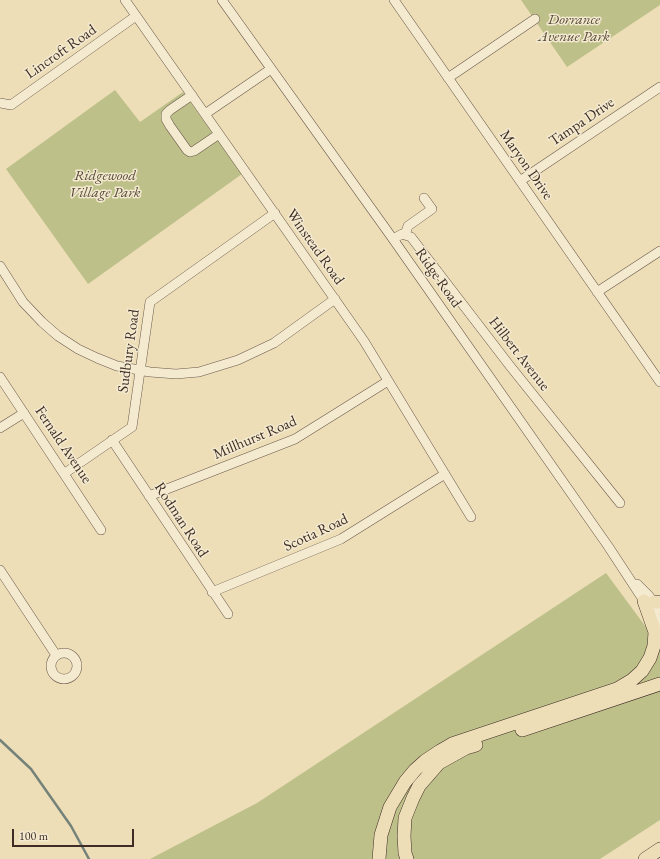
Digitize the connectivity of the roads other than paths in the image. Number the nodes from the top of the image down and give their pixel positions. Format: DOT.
graph roads {
  1 [pos="125,0"];
  2 [pos="222,0"];
  3 [pos="394,0"];
  4 [pos="136,16"];
  5 [pos="535,19"];
  6 [pos="271,69"];
  7 [pos="448,78"];
  8 [pos="660,87"];
  9 [pos="192,95"];
  10 [pos="0,103"];
  11 [pos="205,114"];
  12 [pos="219,134"];
  13 [pos="520,180"];
  14 [pos="424,198"];
  15 [pos="275,213"];
  16 [pos="405,234"];
  17 [pos="394,239"];
  18 [pos="660,251"];
  19 [pos="0,266"];
  20 [pos="597,292"];
  21 [pos="335,299"];
  22 [pos="140,370"];
  23 [pos="0,377"];
  24 [pos="388,381"];
  25 [pos="660,382"];
  26 [pos="24,413"];
  27 [pos="0,428"];
  28 [pos="112,440"];
  29 [pos="65,473"];
  30 [pos="445,474"];
  31 [pos="149,496"];
  32 [pos="620,503"];
  33 [pos="471,517"];
  34 [pos="101,530"];
  35 [pos="0,570"];
  36 [pos="212,592"];
  37 [pos="654,604"];
  38 [pos="228,614"];
  39 [pos="660,623"];
  40 [pos="56,655"];
  41 [pos="660,684"];
  42 [pos="660,849"];
  43 [pos="379,859"];
  44 [pos="407,859"];
  45 [pos="645,859"];
  1 -- 4 [label="street, Winstead Road"];
  2 -- 6 [label="street, Ridge Road"];
  3 -- 7 [label="street, Maryon Drive"];
  4 -- 9 [label="street, Winstead Road"];
  4 -- 10 [label="street, Lincroft Road"];
  5 -- 7 [label="street"];
  6 -- 11 [label="street"];
  6 -- 17 [label="street, Ridge Road"];
  7 -- 13 [label="street, Maryon Drive"];
  8 -- 13 [label="street, Tampa Drive"];
  9 -- 11 [label="street, Winstead Road"];
  9 -- 12 [label="street"];
  11 -- 12 [label="street, Winstead Road"];
  12 -- 15 [label="street, Winstead Road"];
  13 -- 20 [label="street, Maryon Drive"];
  14 -- 16 [label="street"];
  15 -- 21 [label="street, Winstead Road"];
  15 -- 22 [label="street, Sudbury Road"];
  16 -- 17 [label="street"];
  16 -- 32 [label="street, Hilbert Avenue"];
  17 -- 37 [label="street, Ridge Road"];
  18 -- 20 [label="street"];
  19 -- 22 [label="street"];
  20 -- 25 [label="street, Maryon Drive"];
  21 -- 22 [label="street"];
  21 -- 24 [label="street, Winstead Road"];
  22 -- 28 [label="street, Sudbury Road"];
  23 -- 26 [label="street, Fernald Avenue"];
  24 -- 30 [label="street, Winstead Road"];
  24 -- 31 [label="street, Millhurst Road"];
  26 -- 27 [label="street"];
  26 -- 29 [label="street, Fernald Avenue"];
  28 -- 29 [label="street, Sudbury Road"];
  28 -- 31 [label="street, Rodman Road"];
  29 -- 34 [label="street, Fernald Avenue"];
  30 -- 33 [label="street, Winstead Road"];
  30 -- 36 [label="street, Scotia Road"];
  31 -- 36 [label="street, Rodman Road"];
  35 -- 40 [label="street"];
  36 -- 38 [label="street, Rodman Road"];
  37 -- 39 [label="street, Ridge Road"];
  37 -- 43 [label="highway"];
  41 -- 44 [label="highway"];
  42 -- 45 [label="highway"];
}
